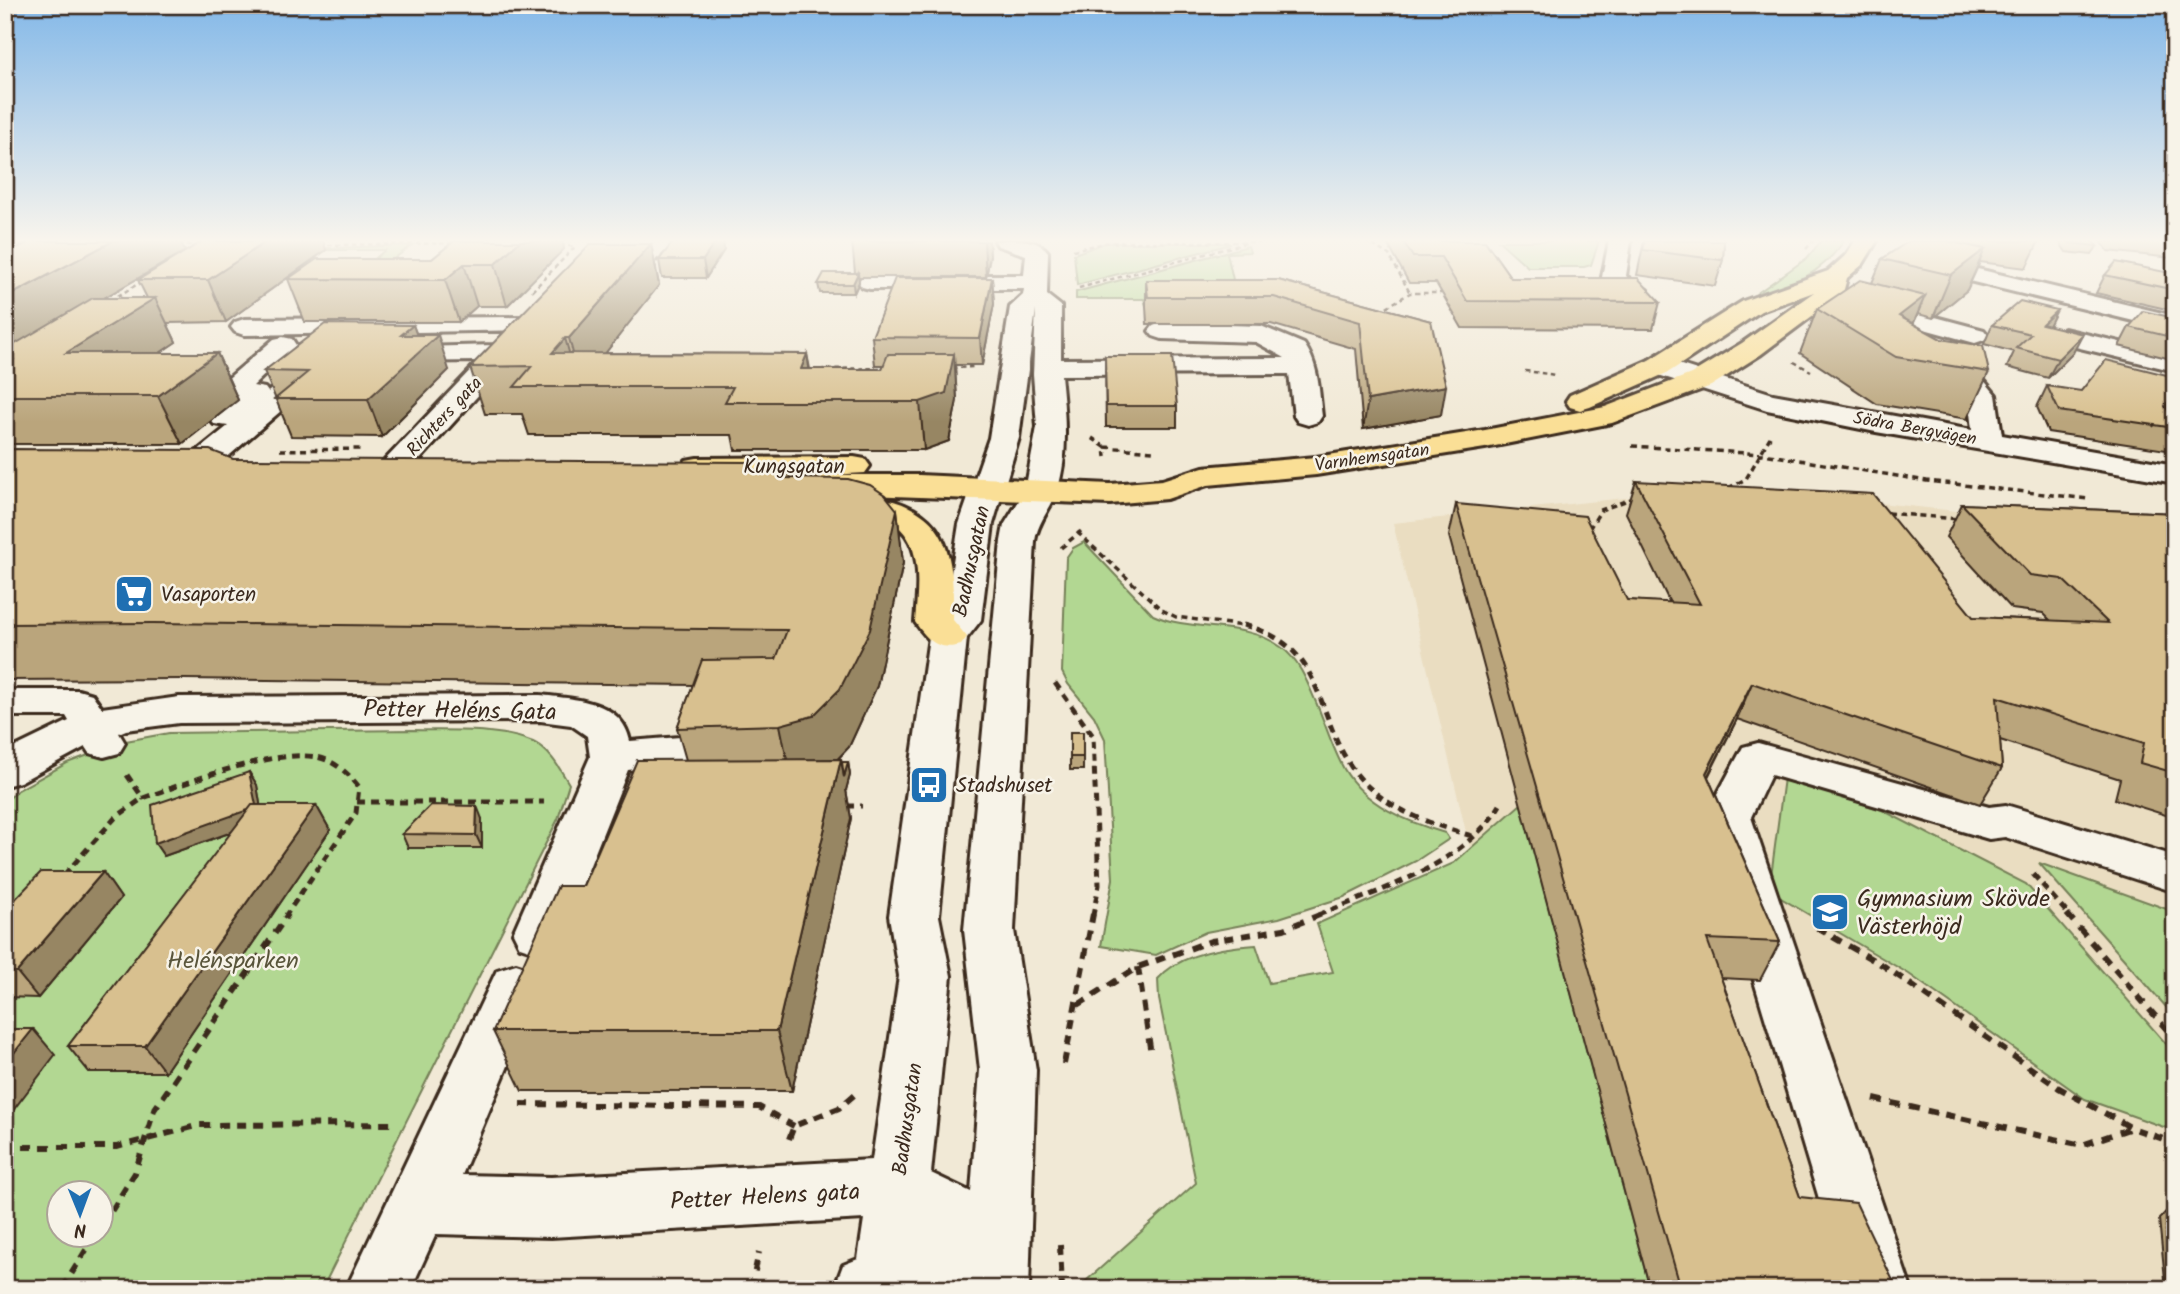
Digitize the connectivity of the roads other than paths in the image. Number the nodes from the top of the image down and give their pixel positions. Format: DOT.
graph roads {
  1 [pos="1027,301"];
  2 [pos="1045,301"];
  3 [pos="1768,301"];
  4 [pos="1805,301"];
  5 [pos="1870,301"];
  6 [pos="2082,301"];
  7 [pos="2175,324"];
  8 [pos="244,327"];
  9 [pos="1161,331"];
  10 [pos="1976,335"];
  11 [pos="2064,337"];
  12 [pos="283,345"];
  13 [pos="501,353"];
  14 [pos="1951,357"];
  15 [pos="2175,363"];
  16 [pos="1302,366"];
  17 [pos="1659,366"];
  18 [pos="1048,367"];
  19 [pos="1701,380"];
  20 [pos="1308,416"];
  21 [pos="1540,426"];
  22 [pos="1988,441"];
  23 [pos="179,469"];
  24 [pos="398,474"];
  25 [pos="2175,474"];
  26 [pos="232,475"];
  27 [pos="991,478"];
  28 [pos="1043,479"];
  29 [pos="948,637"];
  30 [pos="5,703"];
  31 [pos="92,724"];
  32 [pos="705,749"];
  33 [pos="612,757"];
  34 [pos="5,771"];
  35 [pos="2175,874"];
  36 [pos="898,1188"];
  37 [pos="418,1204"];
  38 [pos="997,1264"];
  39 [pos="879,1286"];
  40 [pos="378,1289"];
  41 [pos="1879,1289"];
  1 -- 27 [label="street, Badhusgatan"];
  2 -- 18 [label="street, Badhusgatan"];
  3 -- 17 [label="main road, Varnhemsgatan"];
  4 -- 19 [label="main road, Varnhemsgatan"];
  5 -- 10 [label="street"];
  6 -- 7 [label="street"];
  8 -- 13 [label="street, Richters gata"];
  9 -- 16 [label="street"];
  11 -- 15 [label="street"];
  12 -- 23 [label="street"];
  13 -- 23 [label="street"];
  13 -- 24 [label="street, Richters gata"];
  14 -- 22 [label="street"];
  16 -- 18 [label="street"];
  16 -- 20 [label="street"];
  17 -- 19 [label="street, Södra Bergvägen"];
  17 -- 21 [label="main road, Varnhemsgatan"];
  18 -- 28 [label="street, Badhusgatan"];
  19 -- 21 [label="main road, Varnhemsgatan"];
  19 -- 22 [label="street, Södra Bergvägen"];
  21 -- 28 [label="main road, Varnhemsgatan"];
  22 -- 25 [label="street, Södra Bergvägen"];
  23 -- 26 [label="main road"];
  27 -- 28 [label="main road, Kungsgatan"];
  27 -- 29 [label="street, Badhusgatan"];
  27 -- 29 [label="main road, Kungsgatan"];
  28 -- 38 [label="street, Badhusgatan"];
  29 -- 36 [label="street, Badhusgatan"];
  30 -- 31 [label="street"];
  31 -- 33 [label="street, Petter Heléns Gata"];
  31 -- 34 [label="street, Petter Heléns Gata"];
  32 -- 33 [label="street"];
  33 -- 37 [label="street"];
  35 -- 41 [label="street"];
  36 -- 37 [label="street, Petter Helens gata"];
  36 -- 38 [label="street, Petter Helens gata"];
  36 -- 39 [label="street, Badhusgatan"];
  37 -- 40 [label="street"];
  38 -- 39 [label="street"];
}
